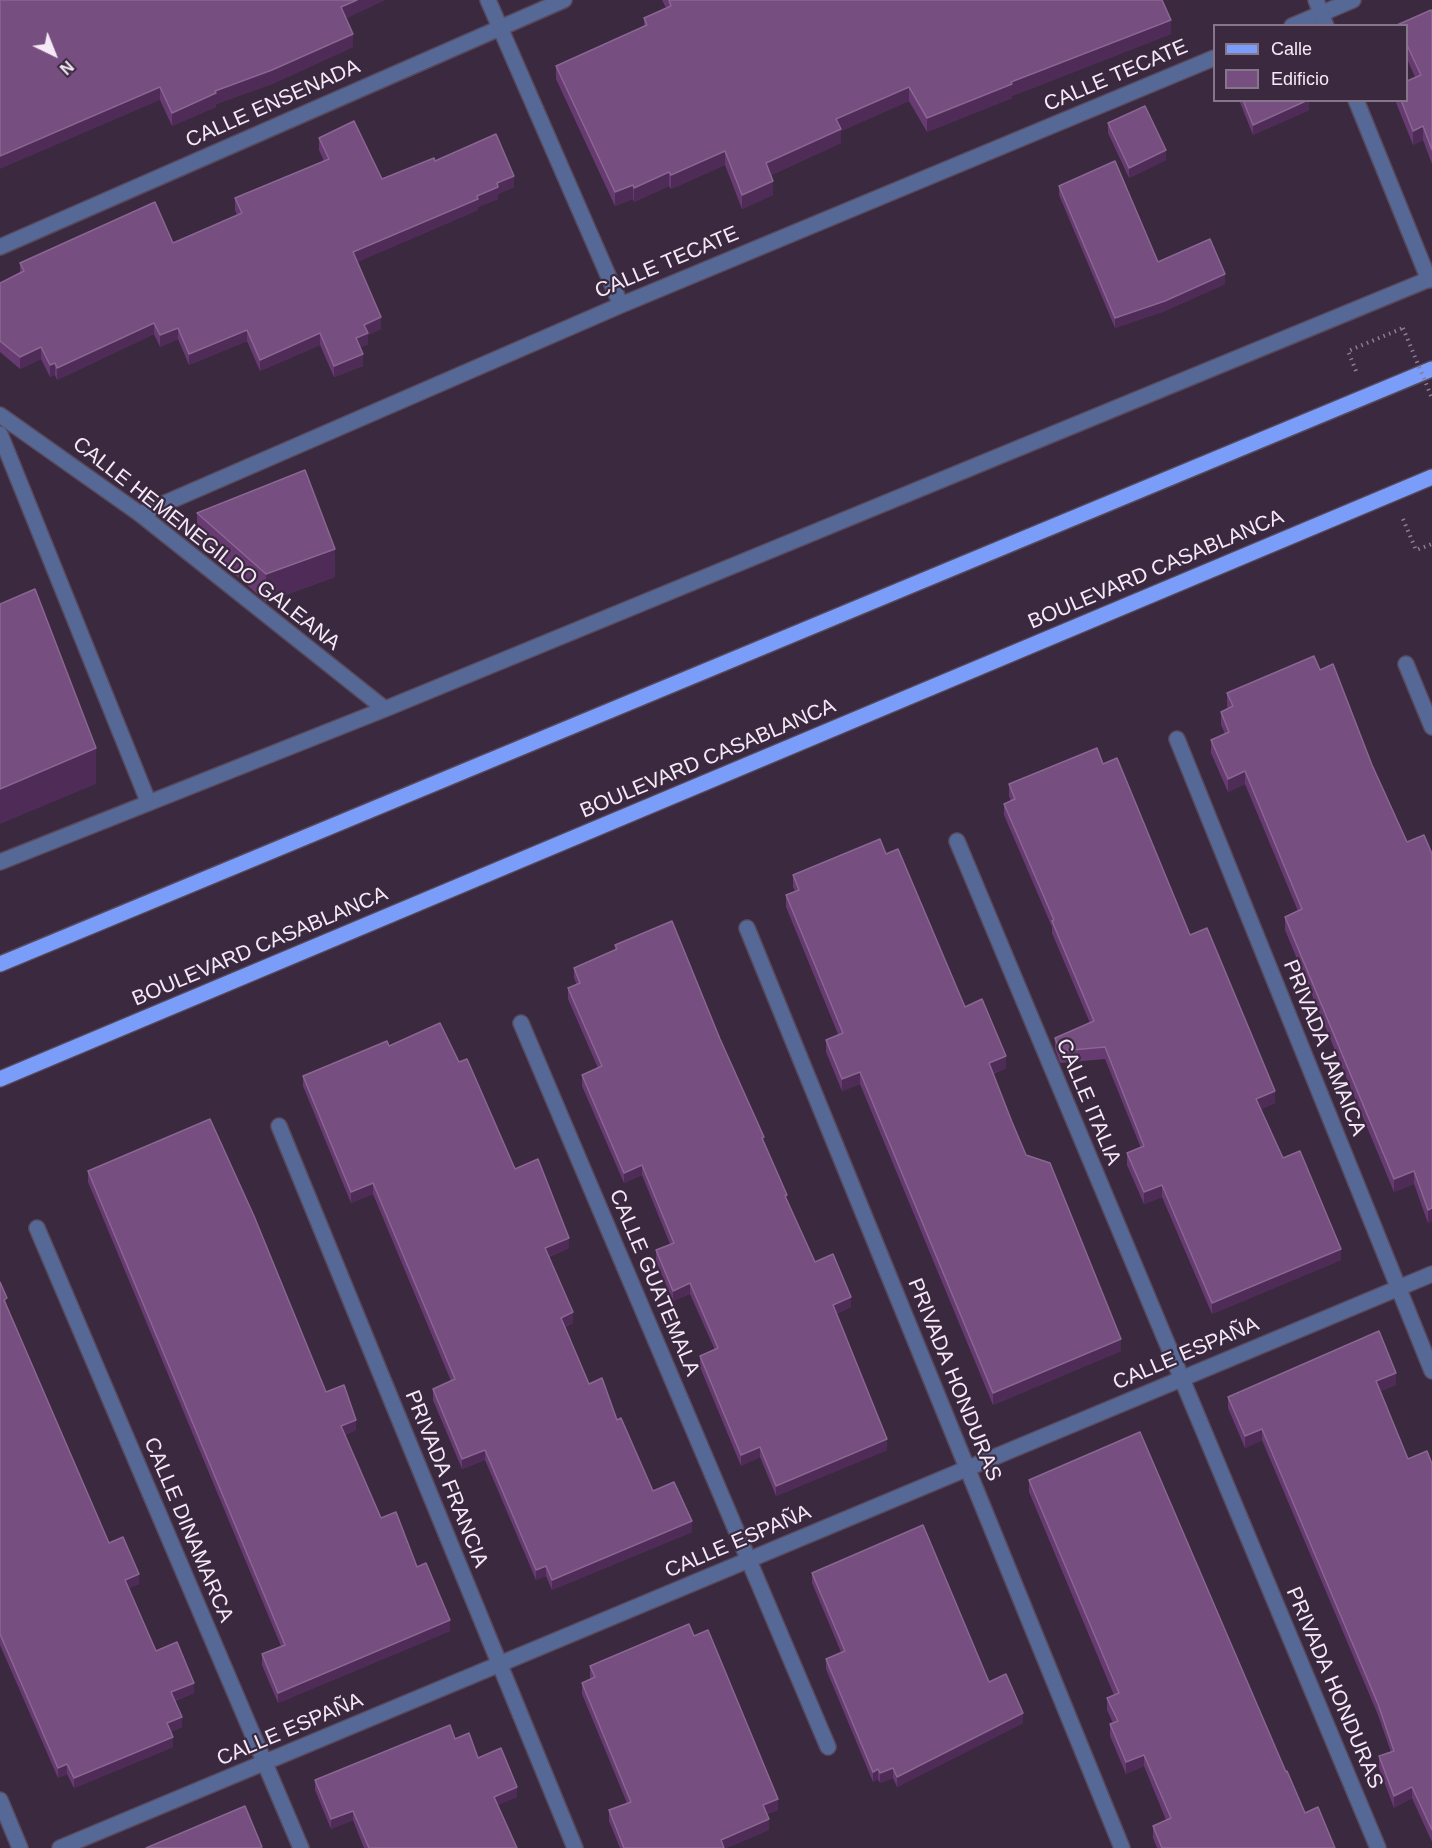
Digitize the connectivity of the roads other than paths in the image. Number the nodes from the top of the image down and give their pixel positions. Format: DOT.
graph roads {
  1 [pos="488,0"];
  2 [pos="564,0"];
  3 [pos="1353,0"];
  4 [pos="1321,13"];
  5 [pos="1296,24"];
  6 [pos="500,27"];
  7 [pos="1213,59"];
  8 [pos="1357,102"];
  9 [pos="0,247"];
  10 [pos="1430,279"];
  11 [pos="621,305"];
  12 [pos="1432,369"];
  13 [pos="0,415"];
  14 [pos="0,434"];
  15 [pos="1432,477"];
  16 [pos="140,514"];
  17 [pos="1406,664"];
  18 [pos="385,709"];
  19 [pos="1432,727"];
  20 [pos="1177,739"];
  21 [pos="148,801"];
  22 [pos="957,841"];
  23 [pos="0,862"];
  24 [pos="747,928"];
  25 [pos="0,964"];
  26 [pos="521,1023"];
  27 [pos="0,1079"];
  28 [pos="279,1126"];
  29 [pos="38,1228"];
  30 [pos="1432,1274"];
  31 [pos="1398,1289"];
  32 [pos="1432,1371"];
  33 [pos="1181,1379"];
  34 [pos="968,1468"];
  35 [pos="748,1560"];
  36 [pos="500,1665"];
  37 [pos="828,1747"];
  38 [pos="264,1763"];
  39 [pos="0,1800"];
  40 [pos="20,1848"];
  41 [pos="60,1848"];
  42 [pos="301,1848"];
  43 [pos="575,1848"];
  44 [pos="1122,1848"];
  45 [pos="1378,1848"];
  1 -- 6 [label="street"];
  2 -- 6 [label="street, CALLE ENSENADA"];
  3 -- 4 [label="street"];
  4 -- 5 [label="street"];
  6 -- 9 [label="street, CALLE ENSENADA"];
  6 -- 11 [label="street"];
  7 -- 11 [label="street, CALLE TECATE"];
  8 -- 10 [label="street"];
  10 -- 18 [label="street"];
  11 -- 16 [label="street, CALLE TECATE"];
  12 -- 25 [label="main road"];
  13 -- 16 [label="street, CALLE HEMENEGILDO GALEANA"];
  14 -- 21 [label="street"];
  15 -- 27 [label="main road, BOULEVARD CASABLANCA"];
  16 -- 18 [label="street, CALLE HEMENEGILDO GALEANA"];
  17 -- 19 [label="street"];
  18 -- 21 [label="street"];
  20 -- 31 [label="street, PRIVADA JAMAICA"];
  21 -- 23 [label="street"];
  22 -- 33 [label="street, CALLE ITALIA"];
  24 -- 34 [label="street, PRIVADA HONDURAS"];
  26 -- 35 [label="street, CALLE GUATEMALA"];
  28 -- 36 [label="street, PRIVADA FRANCIA"];
  29 -- 38 [label="street, CALLE DINAMARCA"];
  30 -- 31 [label="street, CALLE ESPAÑA"];
  31 -- 32 [label="street, PRIVADA JAMAICA"];
  31 -- 33 [label="street, CALLE ESPAÑA"];
  33 -- 34 [label="street, CALLE ESPAÑA"];
  33 -- 45 [label="street, PRIVADA HONDURAS"];
  34 -- 35 [label="street, CALLE ESPAÑA"];
  34 -- 44 [label="street, PRIVADA HONDURAS"];
  35 -- 36 [label="street, CALLE ESPAÑA"];
  35 -- 37 [label="street, CALLE GUATEMALA"];
  36 -- 38 [label="street, CALLE ESPAÑA"];
  36 -- 43 [label="street, PRIVADA FRANCIA"];
  38 -- 41 [label="street, CALLE ESPAÑA"];
  38 -- 42 [label="street, CALLE DINAMARCA"];
  39 -- 40 [label="street"];
}
